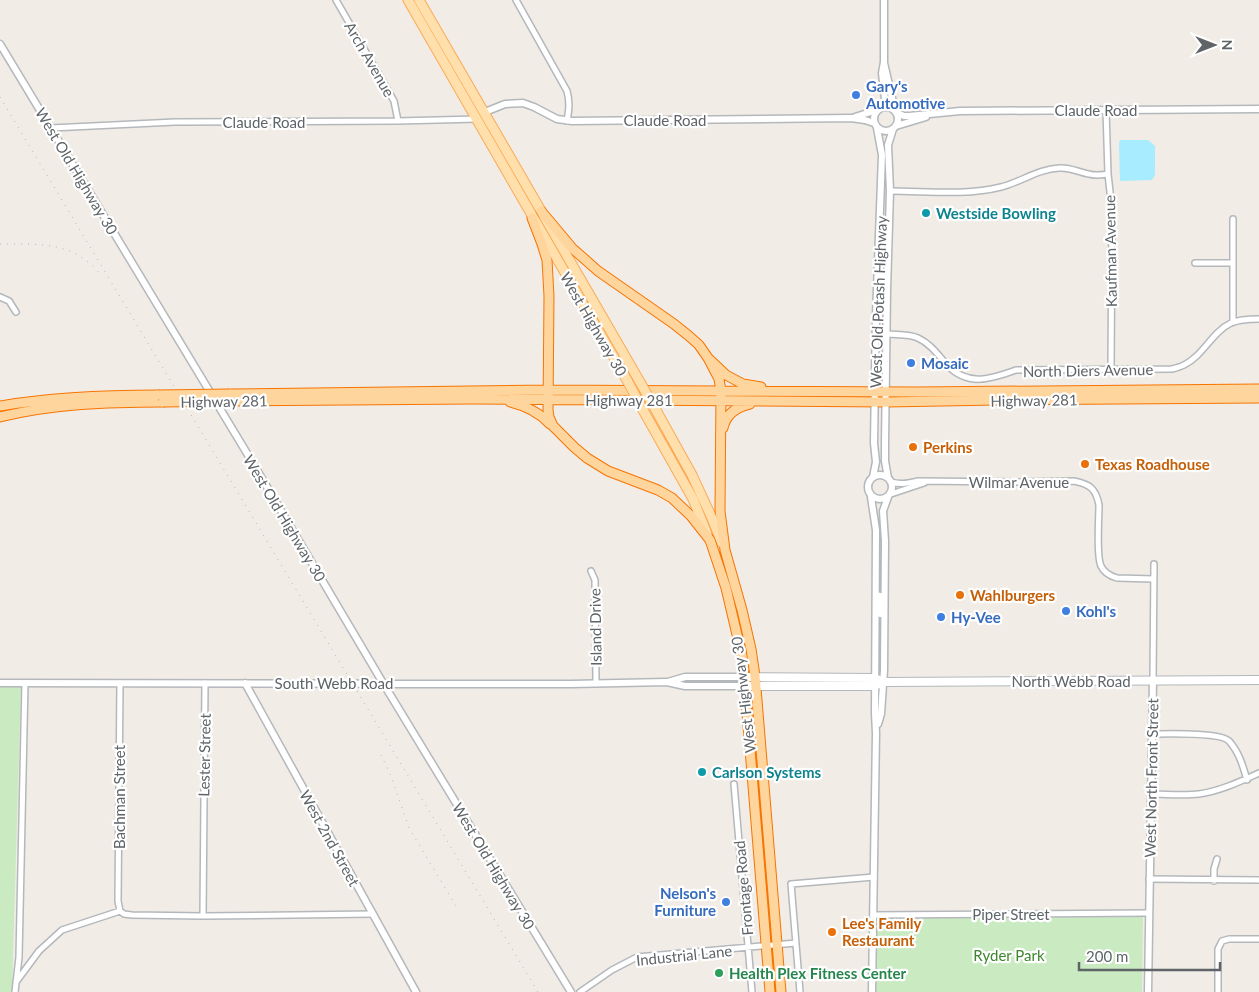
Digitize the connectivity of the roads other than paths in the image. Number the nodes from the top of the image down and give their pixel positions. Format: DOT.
graph roads {
  1 [pos="336,0"];
  2 [pos="408,0"];
  3 [pos="419,0"];
  4 [pos="516,0"];
  5 [pos="884,0"];
  6 [pos="0,44"];
  7 [pos="884,62"];
  8 [pos="469,105"];
  9 [pos="879,109"];
  10 [pos="1259,109"];
  11 [pos="1106,110"];
  12 [pos="485,112"];
  13 [pos="896,112"];
  14 [pos="933,114"];
  15 [pos="851,118"];
  16 [pos="477,119"];
  17 [pos="398,121"];
  18 [pos="567,121"];
  19 [pos="490,122"];
  20 [pos="876,125"];
  21 [pos="51,128"];
  22 [pos="894,128"];
  23 [pos="1108,174"];
  24 [pos="890,191"];
  25 [pos="542,211"];
  26 [pos="880,217"];
  27 [pos="532,218"];
  28 [pos="1233,219"];
  29 [pos="889,254"];
  30 [pos="1195,263"];
  31 [pos="1233,263"];
  32 [pos="878,272"];
  33 [pos="0,297"];
  34 [pos="887,309"];
  35 [pos="16,312"];
  36 [pos="1259,319"];
  37 [pos="1232,322"];
  38 [pos="888,334"];
  39 [pos="708,358"];
  40 [pos="1111,370"];
  41 [pos="1259,389"];
  42 [pos="875,392"];
  43 [pos="887,392"];
  44 [pos="548,395"];
  45 [pos="720,396"];
  46 [pos="795,396"];
  47 [pos="231,397"];
  48 [pos="161,398"];
  49 [pos="1259,398"];
  50 [pos="487,399"];
  51 [pos="875,402"];
  52 [pos="886,402"];
  53 [pos="0,406"];
  54 [pos="0,417"];
  55 [pos="553,426"];
  56 [pos="720,446"];
  57 [pos="873,477"];
  58 [pos="890,480"];
  59 [pos="927,482"];
  60 [pos="890,495"];
  61 [pos="871,497"];
  62 [pos="710,540"];
  63 [pos="876,541"];
  64 [pos="725,550"];
  65 [pos="1154,564"];
  66 [pos="591,571"];
  67 [pos="1154,579"];
  68 [pos="885,581"];
  69 [pos="876,595"];
  70 [pos="884,627"];
  71 [pos="1153,680"];
  72 [pos="1259,680"];
  73 [pos="745,681"];
  74 [pos="755,681"];
  75 [pos="878,682"];
  76 [pos="0,683"];
  77 [pos="25,683"];
  78 [pos="120,683"];
  79 [pos="205,683"];
  80 [pos="245,683"];
  81 [pos="384,683"];
  82 [pos="596,683"];
  83 [pos="1152,734"];
  84 [pos="1259,773"];
  85 [pos="1247,780"];
  86 [pos="734,784"];
  87 [pos="1150,794"];
  88 [pos="1217,859"];
  89 [pos="874,878"];
  90 [pos="1149,879"];
  91 [pos="1259,880"];
  92 [pos="1214,881"];
  93 [pos="120,911"];
  94 [pos="1148,913"];
  95 [pos="373,914"];
  96 [pos="873,915"];
  97 [pos="203,916"];
  98 [pos="1259,939"];
  99 [pos="796,943"];
  100 [pos="777,945"];
  101 [pos="766,946"];
  102 [pos="748,948"];
  103 [pos="16,982"];
  104 [pos="15,992"];
  105 [pos="416,992"];
  106 [pos="571,992"];
  107 [pos="580,992"];
  108 [pos="752,992"];
  109 [pos="770,992"];
  110 [pos="781,992"];
  111 [pos="800,992"];
  112 [pos="872,992"];
  113 [pos="1148,992"];
  114 [pos="1218,992"];
  1 -- 17 [label="street, Arch Avenue"];
  2 -- 8 [label="main road, West Highway 30"];
  3 -- 12 [label="main road, West Highway 30"];
  4 -- 18 [label="street"];
  5 -- 7 [label="street"];
  6 -- 21 [label="street, West Old Highway 30"];
  7 -- 9 [label="street"];
  7 -- 13 [label="street"];
  8 -- 12 [label="main road"];
  8 -- 16 [label="main road, West Highway 30"];
  9 -- 13 [label="street"];
  9 -- 15 [label="street, Claude Road"];
  9 -- 20 [label="street"];
  10 -- 11 [label="street, Claude Road"];
  11 -- 14 [label="street, Claude Road"];
  11 -- 23 [label="street"];
  12 -- 18 [label="street, Claude Road"];
  12 -- 19 [label="main road, West Highway 30"];
  13 -- 14 [label="street, Claude Road"];
  13 -- 22 [label="street"];
  14 -- 22 [label="street, Claude Road"];
  15 -- 18 [label="street, Claude Road"];
  15 -- 20 [label="street, Claude Road"];
  16 -- 17 [label="street, Claude Road"];
  16 -- 19 [label="main road"];
  16 -- 27 [label="main road, West Highway 30"];
  17 -- 21 [label="street, Claude Road"];
  19 -- 25 [label="main road, West Highway 30"];
  20 -- 22 [label="street"];
  20 -- 26 [label="street, West Old Potash Highway"];
  21 -- 81 [label="street, West Old Highway 30"];
  22 -- 24 [label="street, West Old Potash Highway"];
  23 -- 24 [label="street, Kaufman Avenue"];
  23 -- 40 [label="street, Kaufman Avenue"];
  24 -- 29 [label="street, West Old Potash Highway"];
  25 -- 39 [label="highway"];
  25 -- 64 [label="main road, West Highway 30, bridge"];
  26 -- 29 [label="street"];
  26 -- 32 [label="street, West Old Potash Highway"];
  27 -- 44 [label="highway"];
  27 -- 62 [label="main road, West Highway 30, bridge"];
  28 -- 31 [label="street"];
  29 -- 34 [label="street, West Old Potash Highway"];
  30 -- 31 [label="street"];
  31 -- 37 [label="street"];
  32 -- 34 [label="street"];
  32 -- 42 [label="street, West Old Potash Highway"];
  33 -- 35 [label="street"];
  34 -- 38 [label="street, West Old Potash Highway"];
  36 -- 37 [label="street"];
  37 -- 40 [label="street, North Diers Avenue"];
  38 -- 40 [label="street, North Diers Avenue"];
  38 -- 43 [label="street, West Old Potash Highway"];
  39 -- 45 [label="highway"];
  39 -- 46 [label="highway"];
  41 -- 43 [label="highway, Highway 281"];
  42 -- 43 [label="highway, Highway 281"];
  42 -- 46 [label="highway, Highway 281"];
  42 -- 51 [label="street, West Old Potash Highway"];
  43 -- 52 [label="street, West Old Potash Highway"];
  44 -- 45 [label="highway, Highway 281"];
  44 -- 47 [label="highway, Highway 281"];
  44 -- 50 [label="highway, Highway 281"];
  44 -- 55 [label="highway"];
  45 -- 46 [label="highway, Highway 281"];
  45 -- 56 [label="highway"];
  46 -- 51 [label="highway, Highway 281"];
  46 -- 56 [label="highway"];
  47 -- 48 [label="highway, Highway 281, bridge"];
  47 -- 50 [label="highway, Highway 281"];
  48 -- 53 [label="highway, Highway 281"];
  48 -- 54 [label="highway, Highway 281"];
  49 -- 52 [label="highway, Highway 281"];
  50 -- 55 [label="highway"];
  51 -- 52 [label="highway, Highway 281"];
  51 -- 57 [label="street, West Old Potash Highway"];
  52 -- 58 [label="street, West Old Potash Highway"];
  55 -- 62 [label="highway"];
  56 -- 64 [label="highway"];
  57 -- 58 [label="street"];
  57 -- 61 [label="street"];
  58 -- 59 [label="street, Wilmar Avenue"];
  58 -- 60 [label="street"];
  59 -- 60 [label="street, Wilmar Avenue"];
  59 -- 67 [label="street, Wilmar Avenue"];
  60 -- 61 [label="street"];
  60 -- 68 [label="street"];
  61 -- 63 [label="street"];
  62 -- 73 [label="highway, West Highway 30"];
  63 -- 68 [label="street"];
  63 -- 69 [label="street"];
  64 -- 74 [label="highway, West Highway 30"];
  65 -- 67 [label="street, West North Front Street"];
  66 -- 82 [label="street, Island Drive"];
  67 -- 71 [label="street, West North Front Street"];
  68 -- 70 [label="street"];
  69 -- 70 [label="street"];
  69 -- 75 [label="street"];
  70 -- 75 [label="street"];
  71 -- 72 [label="main road, North Webb Road"];
  71 -- 75 [label="main road, North Webb Road"];
  71 -- 83 [label="street, West North Front Street"];
  73 -- 74 [label="main road, South Webb Road"];
  73 -- 82 [label="street, South Webb Road"];
  73 -- 101 [label="highway, West Highway 30"];
  74 -- 75 [label="main road, South Webb Road"];
  74 -- 100 [label="highway, West Highway 30"];
  75 -- 89 [label="street"];
  76 -- 77 [label="street, South Webb Road"];
  77 -- 78 [label="street, South Webb Road"];
  77 -- 103 [label="street"];
  78 -- 79 [label="street, South Webb Road"];
  78 -- 93 [label="street, Bachman Street"];
  79 -- 80 [label="street, South Webb Road"];
  79 -- 97 [label="street, Lester Street"];
  80 -- 81 [label="street, South Webb Road"];
  80 -- 95 [label="street, West 2nd Street"];
  81 -- 82 [label="street, South Webb Road"];
  81 -- 106 [label="street, West Old Highway 30"];
  83 -- 85 [label="street"];
  83 -- 87 [label="street, West North Front Street"];
  84 -- 85 [label="street"];
  85 -- 87 [label="street"];
  86 -- 102 [label="street, Frontage Road"];
  87 -- 90 [label="street, West North Front Street"];
  88 -- 92 [label="street"];
  89 -- 96 [label="street"];
  89 -- 99 [label="street"];
  90 -- 92 [label="street"];
  90 -- 94 [label="street, West North Front Street"];
  91 -- 92 [label="street"];
  93 -- 97 [label="street"];
  93 -- 103 [label="street"];
  94 -- 96 [label="street, Piper Street"];
  94 -- 113 [label="street, West North Front Street"];
  95 -- 97 [label="street"];
  95 -- 105 [label="street, West 2nd Street"];
  96 -- 112 [label="street"];
  98 -- 114 [label="street"];
  99 -- 100 [label="street, Industrial Lane"];
  99 -- 111 [label="street"];
  100 -- 101 [label="street, Industrial Lane"];
  100 -- 110 [label="highway, West Highway 30"];
  101 -- 102 [label="street, Industrial Lane"];
  101 -- 109 [label="highway, West Highway 30"];
  102 -- 107 [label="street, Industrial Lane"];
  102 -- 108 [label="street, Frontage Road"];
  103 -- 104 [label="street"];
}
